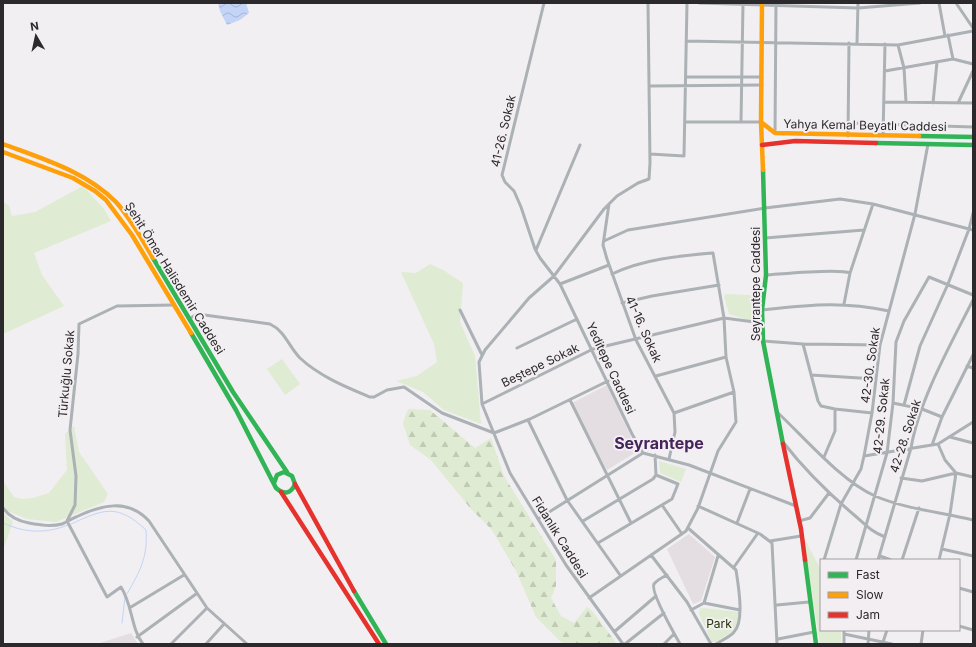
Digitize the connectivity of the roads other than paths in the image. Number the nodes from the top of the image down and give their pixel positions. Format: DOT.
graph roads {
  1 [pos="544,3"];
  2 [pos="648,3"];
  3 [pos="687,3"];
  4 [pos="699,3"];
  5 [pos="705,3"];
  6 [pos="743,3"];
  7 [pos="858,3"];
  8 [pos="920,3"];
  9 [pos="939,3"];
  10 [pos="956,3"];
  11 [pos="762,4"];
  12 [pos="776,4"];
  13 [pos="858,8"];
  14 [pos="973,29"];
  15 [pos="946,35"];
  16 [pos="686,40"];
  17 [pos="742,41"];
  18 [pos="762,41"];
  19 [pos="776,41"];
  20 [pos="849,43"];
  21 [pos="857,43"];
  22 [pos="885,44"];
  23 [pos="898,45"];
  24 [pos="953,59"];
  25 [pos="937,62"];
  26 [pos="973,64"];
  27 [pos="904,68"];
  28 [pos="885,71"];
  29 [pos="973,71"];
  30 [pos="686,77"];
  31 [pos="762,77"];
  32 [pos="741,78"];
  33 [pos="741,85"];
  34 [pos="762,85"];
  35 [pos="649,86"];
  36 [pos="685,86"];
  37 [pos="884,102"];
  38 [pos="906,102"];
  39 [pos="933,103"];
  40 [pos="958,103"];
  41 [pos="973,103"];
  42 [pos="685,122"];
  43 [pos="740,122"];
  44 [pos="761,122"];
  45 [pos="848,123"];
  46 [pos="883,124"];
  47 [pos="973,127"];
  48 [pos="775,133"];
  49 [pos="848,136"];
  50 [pos="883,136"];
  51 [pos="973,137"];
  52 [pos="3,144"];
  53 [pos="580,144"];
  54 [pos="928,144"];
  55 [pos="762,145"];
  56 [pos="973,146"];
  57 [pos="3,152"];
  58 [pos="650,154"];
  59 [pos="609,204"];
  60 [pos="873,204"];
  61 [pos="765,208"];
  62 [pos="973,213"];
  63 [pos="915,214"];
  64 [pos="864,230"];
  65 [pos="971,230"];
  66 [pos="765,238"];
  67 [pos="604,241"];
  68 [pos="536,250"];
  69 [pos="609,265"];
  70 [pos="850,273"];
  71 [pos="612,274"];
  72 [pos="766,275"];
  73 [pos="554,276"];
  74 [pos="560,284"];
  75 [pos="719,284"];
  76 [pos="948,284"];
  77 [pos="973,295"];
  78 [pos="973,300"];
  79 [pos="622,303"];
  80 [pos="844,304"];
  81 [pos="174,305"];
  82 [pos="460,310"];
  83 [pos="762,310"];
  84 [pos="888,311"];
  85 [pos="724,318"];
  86 [pos="189,319"];
  87 [pos="578,319"];
  88 [pos="762,324"];
  89 [pos="636,340"];
  90 [pos="763,341"];
  91 [pos="804,344"];
  92 [pos="880,345"];
  93 [pos="516,348"];
  94 [pos="593,349"];
  95 [pos="482,355"];
  96 [pos="973,355"];
  97 [pos="726,358"];
  98 [pos="967,366"];
  99 [pos="973,368"];
  100 [pos="811,374"];
  101 [pos="656,376"];
  102 [pos="876,379"];
  103 [pos="608,381"];
  104 [pos="734,392"];
  105 [pos="570,400"];
  106 [pos="893,403"];
  107 [pos="482,404"];
  108 [pos="904,406"];
  109 [pos="775,409"];
  110 [pos="922,409"];
  111 [pos="835,410"];
  112 [pos="674,413"];
  113 [pos="872,413"];
  114 [pos="942,417"];
  115 [pos="528,420"];
  116 [pos="973,422"];
  117 [pos="494,433"];
  118 [pos="950,437"];
  119 [pos="782,441"];
  120 [pos="973,443"];
  121 [pos="938,444"];
  122 [pos="932,446"];
  123 [pos="911,448"];
  124 [pos="644,452"];
  125 [pos="887,453"];
  126 [pos="655,455"];
  127 [pos="864,456"];
  128 [pos="824,457"];
  129 [pos="669,459"];
  130 [pos="286,472"];
  131 [pos="956,472"];
  132 [pos="709,474"];
  133 [pos="607,475"];
  134 [pos="656,475"];
  135 [pos="973,477"];
  136 [pos="901,478"];
  137 [pos="274,482"];
  138 [pos="295,484"];
  139 [pos="853,484"];
  140 [pos="750,489"];
  141 [pos="281,492"];
  142 [pos="829,493"];
  143 [pos="875,496"];
  144 [pos="567,500"];
  145 [pos="618,500"];
  146 [pos="894,502"];
  147 [pos="841,504"];
  148 [pos="662,505"];
  149 [pos="698,506"];
  150 [pos="796,506"];
  151 [pos="3,508"];
  152 [pos="919,508"];
  153 [pos="950,514"];
  154 [pos="538,519"];
  155 [pos="973,520"];
  156 [pos="583,521"];
  157 [pos="799,521"];
  158 [pos="631,523"];
  159 [pos="737,523"];
  160 [pos="68,524"];
  161 [pos="866,525"];
  162 [pos="688,528"];
  163 [pos="758,533"];
  164 [pos="682,534"];
  165 [pos="801,536"];
  166 [pos="885,536"];
  167 [pos="770,541"];
  168 [pos="598,543"];
  169 [pos="942,549"];
  170 [pos="651,555"];
  171 [pos="718,556"];
  172 [pos="973,556"];
  173 [pos="879,558"];
  174 [pos="824,559"];
  175 [pos="856,559"];
  176 [pos="902,559"];
  177 [pos="939,559"];
  178 [pos="734,567"];
  179 [pos="184,575"];
  180 [pos="620,575"];
  181 [pos="667,575"];
  182 [pos="960,588"];
  183 [pos="973,592"];
  184 [pos="196,594"];
  185 [pos="656,596"];
  186 [pos="589,598"];
  187 [pos="809,602"];
  188 [pos="704,603"];
  189 [pos="776,605"];
  190 [pos="131,608"];
  191 [pos="207,608"];
  192 [pos="691,610"];
  193 [pos="740,610"];
  194 [pos="664,614"];
  195 [pos="224,624"];
  196 [pos="960,626"];
  197 [pos="973,630"];
  198 [pos="869,631"];
  199 [pos="887,631"];
  200 [pos="923,631"];
  201 [pos="614,632"];
  202 [pos="814,632"];
  203 [pos="844,632"];
  204 [pos="674,634"];
  205 [pos="137,637"];
  206 [pos="778,639"];
  207 [pos="868,640"];
  208 [pos="883,642"];
  209 [pos="242,643"];
  210 [pos="142,644"];
  211 [pos="171,644"];
  212 [pos="206,644"];
  213 [pos="247,644"];
  214 [pos="379,644"];
  215 [pos="386,644"];
  216 [pos="624,644"];
  217 [pos="664,644"];
  218 [pos="680,644"];
  219 [pos="711,644"];
  220 [pos="716,644"];
  221 [pos="777,644"];
  222 [pos="814,644"];
  223 [pos="844,644"];
  224 [pos="868,644"];
  225 [pos="892,644"];
  226 [pos="920,644"];
  1 -- 68 [label="street, 41-26. Sokak"];
  2 -- 35 [label="street"];
  3 -- 16 [label="street"];
  4 -- 5 [label="street"];
  5 -- 6 [label="street"];
  6 -- 11 [label="street"];
  6 -- 17 [label="street"];
  7 -- 13 [label="street"];
  8 -- 13 [label="street"];
  9 -- 15 [label="street"];
  10 -- 14 [label="street"];
  11 -- 12 [label="street"];
  11 -- 18 [label="main road, Seyrantepe Caddesi"];
  12 -- 13 [label="street"];
  12 -- 19 [label="street"];
  13 -- 21 [label="street"];
  14 -- 15 [label="street"];
  15 -- 23 [label="street"];
  15 -- 24 [label="street"];
  16 -- 17 [label="street"];
  16 -- 30 [label="street"];
  17 -- 18 [label="street"];
  17 -- 32 [label="street"];
  18 -- 19 [label="street"];
  18 -- 31 [label="main road, Seyrantepe Caddesi"];
  19 -- 20 [label="street"];
  19 -- 48 [label="street"];
  20 -- 21 [label="street"];
  20 -- 45 [label="street"];
  21 -- 22 [label="street"];
  22 -- 23 [label="street"];
  22 -- 28 [label="street"];
  23 -- 27 [label="street"];
  24 -- 25 [label="street"];
  24 -- 26 [label="street"];
  25 -- 27 [label="street"];
  25 -- 39 [label="street"];
  27 -- 28 [label="street"];
  27 -- 38 [label="street"];
  28 -- 37 [label="street"];
  29 -- 40 [label="street"];
  30 -- 32 [label="street"];
  30 -- 36 [label="street"];
  31 -- 32 [label="street"];
  31 -- 34 [label="main road, Seyrantepe Caddesi"];
  32 -- 33 [label="street"];
  33 -- 34 [label="street"];
  33 -- 36 [label="street"];
  33 -- 43 [label="street"];
  34 -- 44 [label="main road, Seyrantepe Caddesi"];
  35 -- 36 [label="street"];
  35 -- 58 [label="street"];
  36 -- 42 [label="street"];
  37 -- 38 [label="street"];
  37 -- 46 [label="street"];
  38 -- 39 [label="street"];
  39 -- 40 [label="street"];
  40 -- 41 [label="street"];
  42 -- 43 [label="street"];
  42 -- 58 [label="street"];
  43 -- 44 [label="street"];
  44 -- 48 [label="main road, Yahya Kemal Beyatlı Caddesi"];
  44 -- 55 [label="main road, Seyrantepe Caddesi"];
  45 -- 46 [label="street"];
  45 -- 49 [label="street"];
  46 -- 47 [label="street"];
  46 -- 50 [label="street"];
  48 -- 49 [label="main road, Yahya Kemal Beyatlı Caddesi"];
  49 -- 50 [label="main road, Yahya Kemal Beyatlı Caddesi"];
  50 -- 51 [label="main road, Yahya Kemal Beyatlı Caddesi"];
  52 -- 86 [label="main road, Şehit Ömer Halisdemir Caddesi"];
  53 -- 68 [label="street"];
  54 -- 55 [label="main road, Yahya Kemal Beyatlı Caddesi"];
  54 -- 56 [label="main road, Yahya Kemal Beyatlı Caddesi"];
  54 -- 63 [label="street, 42-30. Sokak"];
  55 -- 61 [label="main road, Seyrantepe Caddesi"];
  57 -- 81 [label="main road, Şehit Ömer Halisdemir Caddesi"];
  58 -- 59 [label="street"];
  59 -- 67 [label="street, 41-16. Sokak"];
  59 -- 73 [label="street"];
  60 -- 61 [label="street"];
  60 -- 63 [label="street"];
  60 -- 64 [label="street"];
  61 -- 66 [label="main road, Seyrantepe Caddesi"];
  61 -- 67 [label="street"];
  62 -- 65 [label="street"];
  63 -- 65 [label="street"];
  63 -- 84 [label="street, 42-30. Sokak"];
  64 -- 66 [label="street"];
  64 -- 70 [label="street"];
  65 -- 76 [label="street"];
  66 -- 72 [label="main road, Seyrantepe Caddesi"];
  67 -- 69 [label="street, 41-16. Sokak"];
  68 -- 73 [label="street, 41-26. Sokak"];
  69 -- 71 [label="street, 41-16. Sokak"];
  69 -- 74 [label="street"];
  70 -- 72 [label="street"];
  70 -- 80 [label="street"];
  71 -- 75 [label="street"];
  71 -- 79 [label="street, 41-16. Sokak"];
  72 -- 83 [label="main road, Seyrantepe Caddesi"];
  73 -- 74 [label="street, Yeditepe Caddesi"];
  73 -- 95 [label="street"];
  74 -- 87 [label="street, Yeditepe Caddesi"];
  75 -- 79 [label="street"];
  75 -- 85 [label="street"];
  76 -- 77 [label="street"];
  76 -- 106 [label="street, 42-29. Sokak"];
  76 -- 108 [label="street"];
  78 -- 110 [label="street, 42-28. Sokak"];
  79 -- 89 [label="street, 41-16. Sokak"];
  80 -- 83 [label="street"];
  80 -- 84 [label="street"];
  81 -- 137 [label="main road, Şehit Ömer Halisdemir Caddesi"];
  81 -- 160 [label="street, Türkuğlu Sokak"];
  82 -- 95 [label="street"];
  83 -- 88 [label="main road, Seyrantepe Caddesi"];
  84 -- 92 [label="street, 42-30. Sokak"];
  85 -- 88 [label="street"];
  85 -- 89 [label="street, Beştepe Sokak"];
  85 -- 97 [label="street"];
  86 -- 117 [label="street"];
  86 -- 130 [label="main road, Şehit Ömer Halisdemir Caddesi"];
  87 -- 93 [label="street"];
  87 -- 94 [label="street, Yeditepe Caddesi"];
  88 -- 90 [label="main road, Seyrantepe Caddesi"];
  89 -- 94 [label="street, Beştepe Sokak"];
  89 -- 101 [label="street, 41-16. Sokak"];
  90 -- 91 [label="street"];
  90 -- 109 [label="main road, Seyrantepe Caddesi"];
  91 -- 92 [label="street"];
  91 -- 100 [label="street"];
  92 -- 102 [label="street, 42-30. Sokak"];
  94 -- 103 [label="street, Yeditepe Caddesi"];
  94 -- 107 [label="street, Beştepe Sokak"];
  95 -- 107 [label="street, Fidanlık Caddesi"];
  96 -- 98 [label="street"];
  97 -- 101 [label="street"];
  97 -- 104 [label="street"];
  98 -- 99 [label="street"];
  98 -- 114 [label="street"];
  100 -- 102 [label="street"];
  100 -- 111 [label="street"];
  101 -- 112 [label="street, 41-16. Sokak"];
  102 -- 113 [label="street, 42-30. Sokak"];
  103 -- 105 [label="street"];
  103 -- 124 [label="street, Yeditepe Caddesi"];
  104 -- 112 [label="street"];
  104 -- 132 [label="street"];
  105 -- 115 [label="street"];
  105 -- 133 [label="street"];
  106 -- 108 [label="street"];
  106 -- 125 [label="street, 42-29. Sokak"];
  107 -- 117 [label="street, Fidanlık Caddesi"];
  108 -- 110 [label="street"];
  109 -- 119 [label="main road, Seyrantepe Caddesi"];
  109 -- 128 [label="street"];
  110 -- 114 [label="street"];
  110 -- 123 [label="street, 42-28. Sokak"];
  111 -- 113 [label="street"];
  111 -- 128 [label="street"];
  112 -- 129 [label="street, 41-16. Sokak"];
  113 -- 127 [label="street, 42-30. Sokak"];
  114 -- 122 [label="street"];
  115 -- 117 [label="street"];
  115 -- 144 [label="street"];
  116 -- 118 [label="street"];
  117 -- 154 [label="street, Fidanlık Caddesi"];
  118 -- 120 [label="street"];
  118 -- 121 [label="street"];
  119 -- 142 [label="street"];
  119 -- 150 [label="main road, Seyrantepe Caddesi"];
  121 -- 122 [label="street"];
  121 -- 131 [label="street"];
  122 -- 123 [label="street"];
  123 -- 125 [label="street"];
  123 -- 136 [label="street, 42-28. Sokak"];
  124 -- 126 [label="street"];
  124 -- 133 [label="street"];
  125 -- 127 [label="street"];
  125 -- 143 [label="street, 42-29. Sokak"];
  126 -- 129 [label="street"];
  126 -- 134 [label="street"];
  127 -- 139 [label="street, 42-30. Sokak"];
  128 -- 139 [label="street"];
  129 -- 132 [label="street"];
  130 -- 137 [label="main road"];
  130 -- 138 [label="main road"];
  131 -- 135 [label="street"];
  131 -- 136 [label="street"];
  131 -- 153 [label="street"];
  132 -- 140 [label="street"];
  132 -- 149 [label="street"];
  133 -- 144 [label="street"];
  133 -- 145 [label="street"];
  134 -- 145 [label="street"];
  134 -- 148 [label="street"];
  136 -- 146 [label="street, 42-28. Sokak"];
  137 -- 141 [label="main road"];
  138 -- 141 [label="main road"];
  138 -- 215 [label="main road"];
  139 -- 143 [label="street"];
  139 -- 147 [label="street, 42-30. Sokak"];
  140 -- 150 [label="street"];
  140 -- 159 [label="street"];
  141 -- 214 [label="main road"];
  142 -- 147 [label="street"];
  142 -- 157 [label="street"];
  143 -- 146 [label="street"];
  143 -- 161 [label="street, 42-29. Sokak"];
  144 -- 154 [label="street"];
  144 -- 156 [label="street"];
  145 -- 156 [label="street"];
  145 -- 158 [label="street"];
  146 -- 152 [label="street"];
  146 -- 166 [label="street, 42-28. Sokak"];
  147 -- 161 [label="street"];
  147 -- 174 [label="street, 42-30. Sokak"];
  148 -- 158 [label="street"];
  148 -- 164 [label="street"];
  149 -- 159 [label="street"];
  149 -- 162 [label="street"];
  150 -- 157 [label="main road, Seyrantepe Caddesi"];
  151 -- 160 [label="street"];
  152 -- 153 [label="street"];
  152 -- 176 [label="street"];
  153 -- 155 [label="street"];
  153 -- 169 [label="street"];
  154 -- 186 [label="street, Fidanlık Caddesi"];
  156 -- 168 [label="street"];
  157 -- 165 [label="main road, Seyrantepe Caddesi"];
  158 -- 168 [label="street"];
  159 -- 163 [label="street"];
  160 -- 179 [label="street"];
  160 -- 190 [label="street"];
  161 -- 166 [label="street"];
  161 -- 175 [label="street, 42-29. Sokak"];
  162 -- 164 [label="street"];
  162 -- 171 [label="street"];
  163 -- 167 [label="street"];
  163 -- 178 [label="street"];
  164 -- 170 [label="street"];
  165 -- 167 [label="street"];
  165 -- 187 [label="main road, Seyrantepe Caddesi"];
  166 -- 173 [label="street, 42-28. Sokak"];
  167 -- 189 [label="street"];
  168 -- 180 [label="street"];
  169 -- 172 [label="street"];
  169 -- 177 [label="street"];
  170 -- 180 [label="street"];
  170 -- 181 [label="street"];
  171 -- 178 [label="street"];
  171 -- 188 [label="street"];
  178 -- 193 [label="street"];
  179 -- 184 [label="street"];
  179 -- 190 [label="street"];
  180 -- 186 [label="street"];
  181 -- 185 [label="street"];
  181 -- 192 [label="street"];
  182 -- 183 [label="street"];
  184 -- 191 [label="street"];
  184 -- 205 [label="street"];
  185 -- 194 [label="street"];
  185 -- 201 [label="street"];
  186 -- 201 [label="street, Fidanlık Caddesi"];
  187 -- 189 [label="street"];
  187 -- 202 [label="main road, Seyrantepe Caddesi"];
  188 -- 192 [label="street"];
  188 -- 193 [label="street"];
  189 -- 206 [label="street"];
  190 -- 205 [label="street"];
  191 -- 195 [label="street"];
  191 -- 211 [label="street"];
  192 -- 219 [label="street"];
  193 -- 220 [label="street"];
  194 -- 204 [label="street"];
  194 -- 216 [label="street"];
  195 -- 209 [label="street"];
  195 -- 212 [label="street"];
  196 -- 197 [label="street"];
  198 -- 207 [label="street"];
  199 -- 208 [label="street"];
  200 -- 226 [label="street"];
  201 -- 216 [label="street, Fidanlık Caddesi"];
  202 -- 206 [label="street"];
  202 -- 222 [label="main road, Seyrantepe Caddesi"];
  203 -- 207 [label="street"];
  203 -- 223 [label="street"];
  204 -- 217 [label="street"];
  204 -- 218 [label="street"];
  205 -- 210 [label="street"];
  206 -- 221 [label="street"];
  207 -- 208 [label="street"];
  207 -- 224 [label="street"];
  208 -- 225 [label="street"];
  209 -- 213 [label="street"];
}
